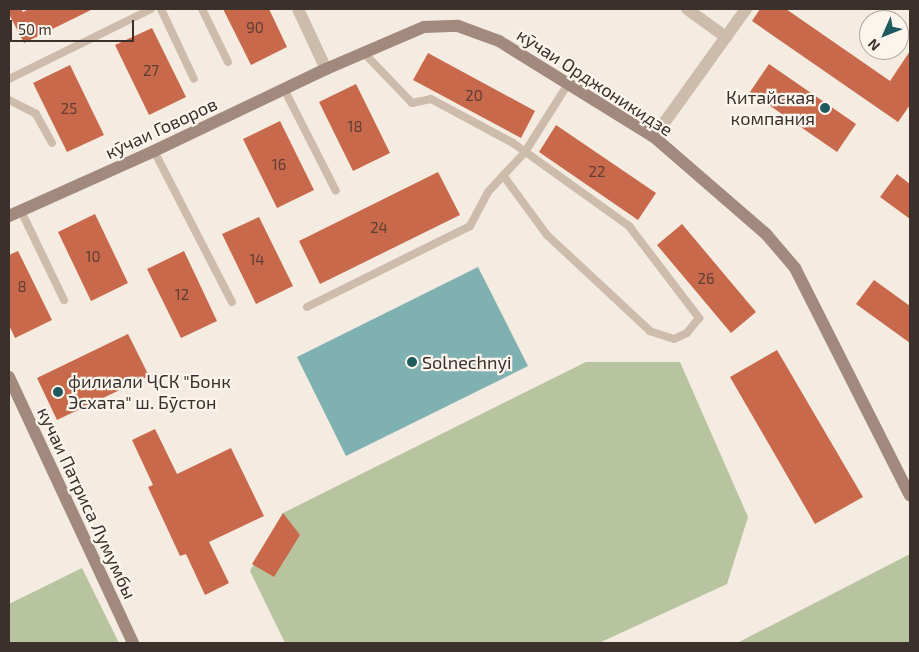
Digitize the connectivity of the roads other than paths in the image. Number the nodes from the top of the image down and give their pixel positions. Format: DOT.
graph roads {
  1 [pos="151,9"];
  2 [pos="161,9"];
  3 [pos="202,9"];
  4 [pos="298,9"];
  5 [pos="687,9"];
  6 [pos="746,9"];
  7 [pos="726,37"];
  8 [pos="364,53"];
  9 [pos="228,62"];
  10 [pos="326,69"];
  11 [pos="9,79"];
  12 [pos="194,79"];
  13 [pos="568,84"];
  14 [pos="284,88"];
  15 [pos="9,100"];
  16 [pos="654,137"];
  17 [pos="52,143"];
  18 [pos="154,151"];
  19 [pos="525,152"];
  20 [pos="503,175"];
  21 [pos="336,191"];
  22 [pos="21,211"];
  23 [pos="9,216"];
  24 [pos="64,300"];
  25 [pos="232,302"];
  26 [pos="307,307"];
  27 [pos="9,377"];
  28 [pos="910,496"];
  29 [pos="132,643"];
  1 -- 11 [label="lane"];
  2 -- 12 [label="lane"];
  3 -- 9 [label="lane"];
  4 -- 10 [label="street"];
  5 -- 7 [label="street"];
  6 -- 7 [label="street"];
  7 -- 16 [label="street"];
  8 -- 10 [label="street, кӯчаи Орджоникидзе"];
  8 -- 13 [label="street, кӯчаи Орджоникидзе"];
  8 -- 19 [label="lane"];
  10 -- 14 [label="street, кӯчаи Говоров"];
  13 -- 16 [label="street, кӯчаи Орджоникидзе"];
  13 -- 19 [label="lane"];
  14 -- 18 [label="street, кӯчаи Говоров"];
  14 -- 21 [label="lane"];
  15 -- 17 [label="lane"];
  16 -- 28 [label="street, кӯчаи Орджоникидзе"];
  18 -- 22 [label="street, кӯчаи Говоров"];
  18 -- 25 [label="lane"];
  19 -- 20 [label="lane"];
  19 -- 20 [label="lane"];
  20 -- 26 [label="lane"];
  22 -- 23 [label="street, кӯчаи Говоров"];
  22 -- 24 [label="lane"];
  27 -- 29 [label="street, кучаи Патриса Лумумбы"];
}
